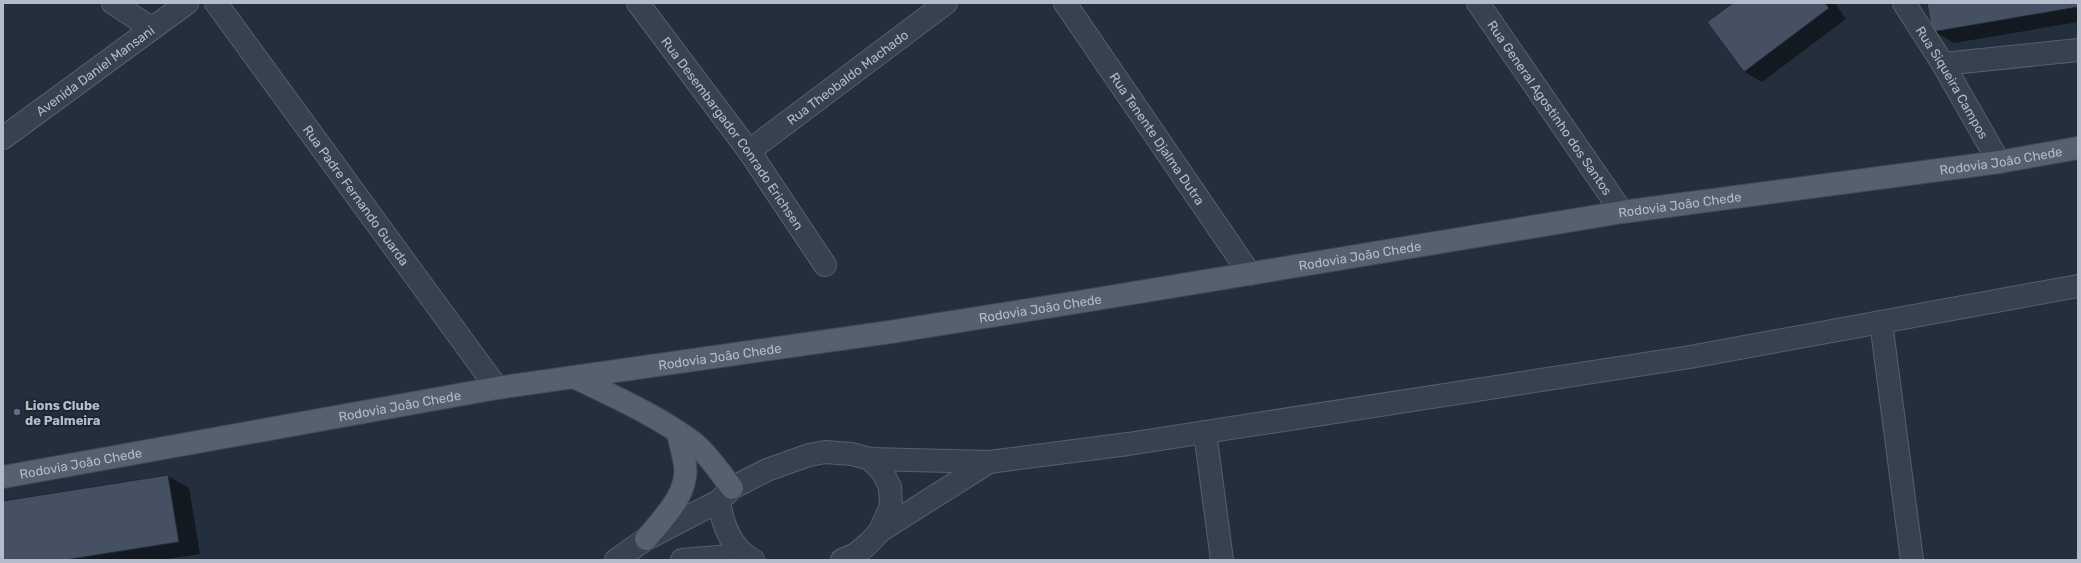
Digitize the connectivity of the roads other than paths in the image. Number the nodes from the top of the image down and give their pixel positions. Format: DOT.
graph roads {
  1 [pos="113,3"];
  2 [pos="187,3"];
  3 [pos="216,3"];
  4 [pos="638,3"];
  5 [pos="946,3"];
  6 [pos="1065,3"];
  7 [pos="1478,3"];
  8 [pos="1904,3"];
  9 [pos="151,28"];
  10 [pos="2078,50"];
  11 [pos="1943,64"];
  12 [pos="3,138"];
  13 [pos="2078,148"];
  14 [pos="749,151"];
  15 [pos="1999,162"];
  16 [pos="1622,212"];
  17 [pos="825,265"];
  18 [pos="1250,274"];
  19 [pos="2078,286"];
  20 [pos="1881,322"];
  21 [pos="574,377"];
  22 [pos="497,388"];
  23 [pos="1205,432"];
  24 [pos="678,433"];
  25 [pos="870,459"];
  26 [pos="989,462"];
  27 [pos="3,477"];
  28 [pos="725,495"];
  29 [pos="880,531"];
  30 [pos="646,539"];
  31 [pos="748,558"];
  32 [pos="616,560"];
  33 [pos="682,560"];
  34 [pos="842,560"];
  35 [pos="1222,560"];
  36 [pos="1912,560"];
  1 -- 9 [label="street"];
  2 -- 9 [label="street, Avenida Daniel Mansani"];
  3 -- 22 [label="street, Rua Padre Fernando Guarda"];
  4 -- 14 [label="street, Rua Desembargador Conrado Erichsen"];
  5 -- 14 [label="street, Rua Theobaldo Machado"];
  6 -- 18 [label="street, Rua Tenente Djalma Dutra"];
  7 -- 16 [label="street, Rua General Agostinho dos Santos"];
  8 -- 11 [label="street, Rua Siqueira Campos"];
  9 -- 12 [label="street, Avenida Daniel Mansani"];
  10 -- 11 [label="street"];
  11 -- 15 [label="street, Rua Siqueira Campos"];
  13 -- 15 [label="main road, Rodovia João Chede"];
  14 -- 17 [label="street, Rua Desembargador Conrado Erichsen"];
  15 -- 16 [label="main road, Rodovia João Chede"];
  16 -- 18 [label="main road, Rodovia João Chede"];
  18 -- 21 [label="main road, Rodovia João Chede"];
  19 -- 20 [label="street"];
  20 -- 23 [label="street"];
  20 -- 36 [label="street"];
  21 -- 22 [label="main road, Rodovia João Chede"];
  21 -- 24 [label="main road"];
  22 -- 27 [label="main road, Rodovia João Chede"];
  23 -- 26 [label="street"];
  23 -- 35 [label="street"];
  24 -- 28 [label="main road"];
  24 -- 30 [label="main road"];
  25 -- 26 [label="street"];
  25 -- 28 [label="street"];
  25 -- 29 [label="street"];
  26 -- 29 [label="street"];
  28 -- 30 [label="street"];
  28 -- 31 [label="street"];
  29 -- 34 [label="street"];
  30 -- 32 [label="street"];
  31 -- 33 [label="street"];
}
